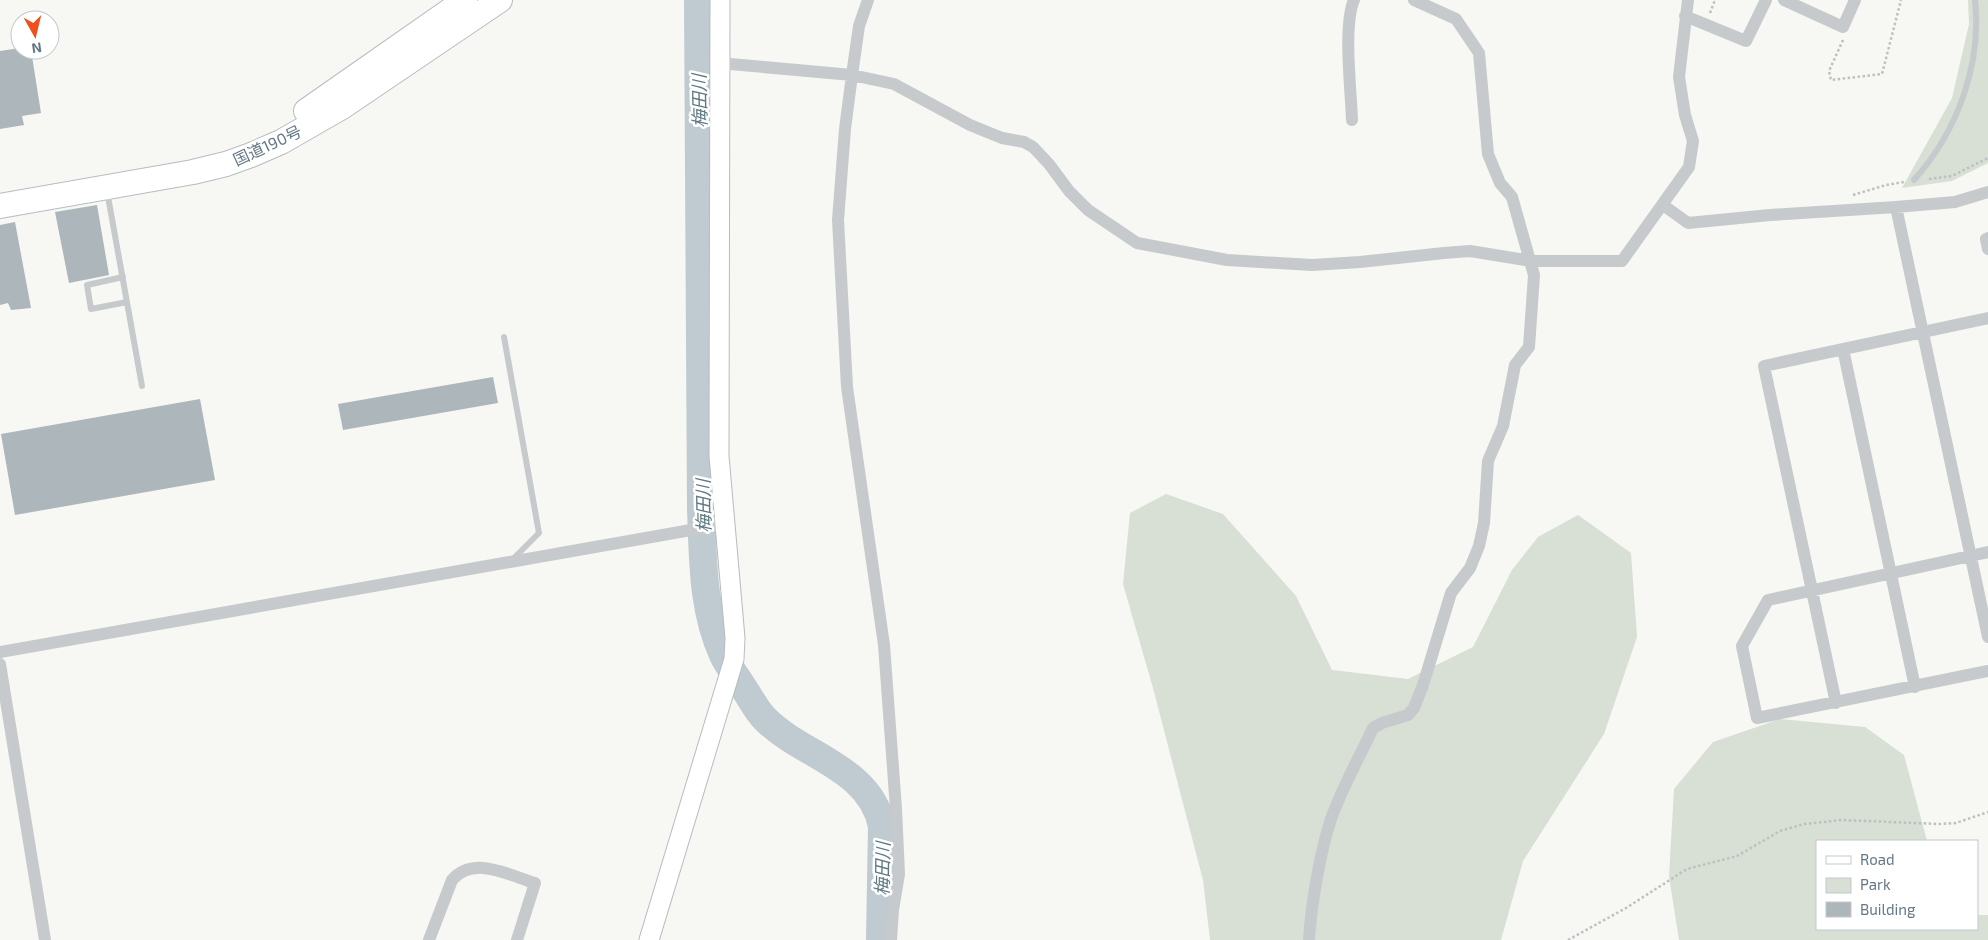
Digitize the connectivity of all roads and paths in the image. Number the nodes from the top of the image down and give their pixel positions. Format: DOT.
graph roads {
  1 [pos="465,0"];
  2 [pos="500,0"];
  3 [pos="720,0"];
  4 [pos="868,0"];
  5 [pos="1354,0"];
  6 [pos="1414,0"];
  7 [pos="1688,0"];
  8 [pos="1766,0"];
  9 [pos="1784,0"];
  10 [pos="1855,0"];
  11 [pos="1901,0"];
  12 [pos="1975,0"];
  13 [pos="1685,16"];
  14 [pos="1843,27"];
  15 [pos="719,63"];
  16 [pos="852,75"];
  17 [pos="1352,120"];
  18 [pos="1988,158"];
  19 [pos="1914,180"];
  20 [pos="106,187"];
  21 [pos="1988,192"];
  22 [pos="0,193"];
  23 [pos="1851,196"];
  24 [pos="1663,205"];
  25 [pos="0,206"];
  26 [pos="1896,207"];
  27 [pos="1988,238"];
  28 [pos="1988,249"];
  29 [pos="1531,261"];
  30 [pos="123,278"];
  31 [pos="127,302"];
  32 [pos="1988,318"];
  33 [pos="1923,332"];
  34 [pos="504,337"];
  35 [pos="1843,349"];
  36 [pos="142,386"];
  37 [pos="725,524"];
  38 [pos="1988,552"];
  39 [pos="1971,556"];
  40 [pos="511,562"];
  41 [pos="1891,573"];
  42 [pos="1811,591"];
  43 [pos="1988,637"];
  44 [pos="0,652"];
  45 [pos="0,664"];
  46 [pos="1988,671"];
  47 [pos="1915,687"];
  48 [pos="1836,703"];
  49 [pos="1988,812"];
  50 [pos="44,940"];
  51 [pos="429,940"];
  52 [pos="517,940"];
  53 [pos="649,940"];
  54 [pos="891,940"];
  55 [pos="1309,940"];
  56 [pos="1568,940"];
  1 -- 22 [label="highway, 国道190号"];
  2 -- 20 [label="highway, 国道190号"];
  3 -- 15 [label="street"];
  4 -- 16 [label="street"];
  5 -- 17 [label="street"];
  6 -- 29 [label="street"];
  7 -- 13 [label="street"];
  8 -- 13 [label="street"];
  9 -- 14 [label="street"];
  10 -- 14 [label="street"];
  11 -- 14 [label="path"];
  12 -- 19 [label="lane"];
  13 -- 24 [label="street"];
  15 -- 16 [label="street"];
  15 -- 37 [label="street"];
  16 -- 29 [label="street"];
  16 -- 54 [label="street"];
  18 -- 19 [label="path"];
  19 -- 23 [label="path"];
  20 -- 25 [label="highway, 国道190号"];
  20 -- 30 [label="lane"];
  21 -- 26 [label="street"];
  24 -- 26 [label="street"];
  24 -- 29 [label="street"];
  26 -- 33 [label="street"];
  27 -- 28 [label="street"];
  29 -- 55 [label="street"];
  30 -- 31 [label="lane"];
  30 -- 31 [label="lane"];
  31 -- 36 [label="lane"];
  32 -- 33 [label="street"];
  33 -- 35 [label="street"];
  33 -- 39 [label="street"];
  34 -- 40 [label="lane"];
  35 -- 41 [label="street"];
  35 -- 42 [label="street"];
  37 -- 40 [label="street"];
  37 -- 53 [label="street"];
  38 -- 39 [label="street"];
  39 -- 41 [label="street"];
  39 -- 43 [label="street"];
  40 -- 44 [label="street"];
  41 -- 42 [label="street"];
  41 -- 47 [label="street"];
  42 -- 48 [label="street"];
  42 -- 48 [label="street"];
  45 -- 50 [label="street"];
  46 -- 47 [label="street"];
  47 -- 48 [label="street"];
  49 -- 56 [label="path"];
  51 -- 52 [label="street"];
}
